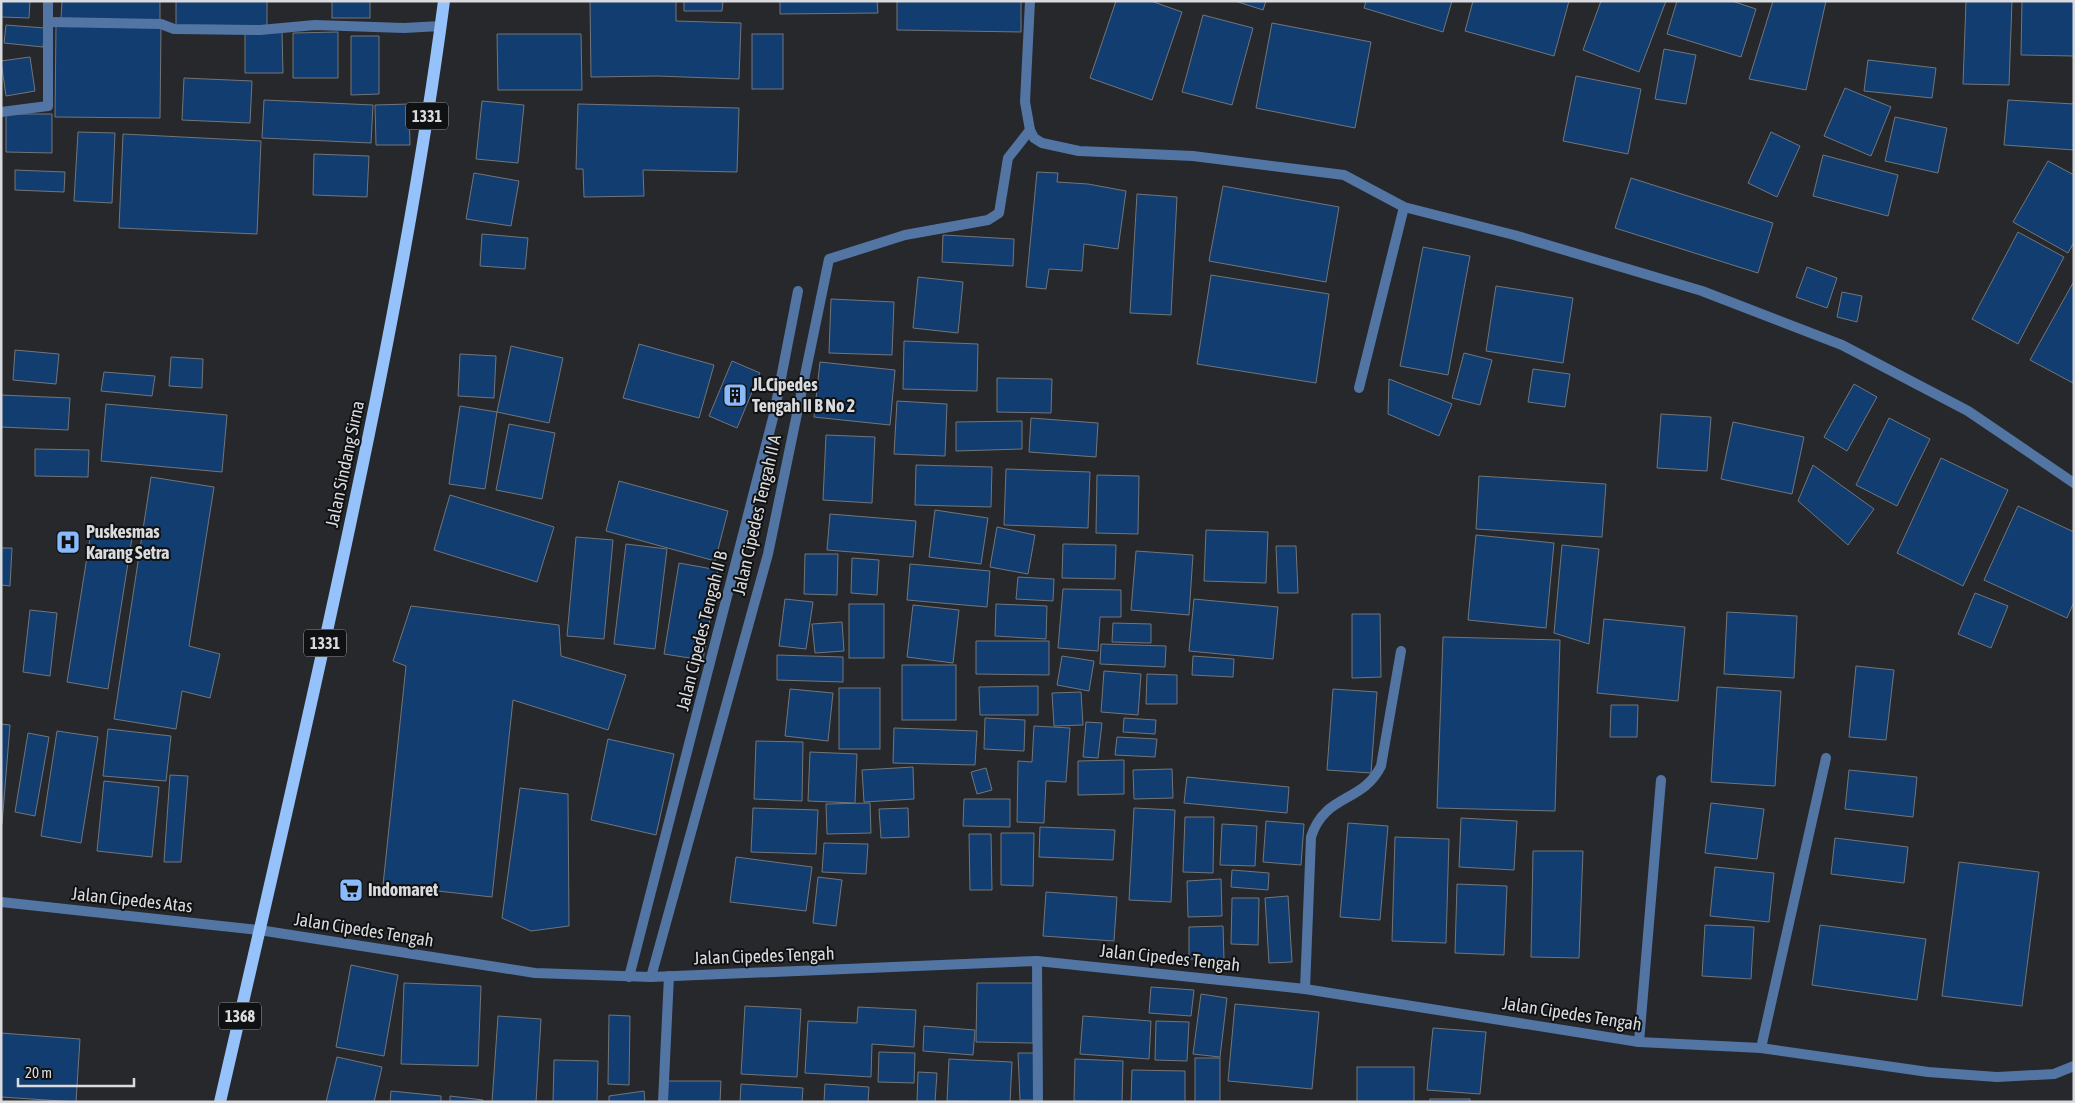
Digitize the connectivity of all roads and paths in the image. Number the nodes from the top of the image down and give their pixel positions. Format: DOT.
graph roads {
  1 [pos="48,1"];
  2 [pos="444,1"];
  3 [pos="1030,1"];
  4 [pos="49,22"];
  5 [pos="440,26"];
  6 [pos="1,112"];
  7 [pos="1030,130"];
  8 [pos="1404,206"];
  9 [pos="798,291"];
  10 [pos="1359,388"];
  11 [pos="2074,483"];
  12 [pos="1401,651"];
  13 [pos="1826,758"];
  14 [pos="1661,780"];
  15 [pos="1,902"];
  16 [pos="259,930"];
  17 [pos="1037,961"];
  18 [pos="670,976"];
  19 [pos="651,977"];
  20 [pos="629,978"];
  21 [pos="1305,989"];
  22 [pos="1639,1042"];
  23 [pos="1761,1048"];
  24 [pos="2074,1066"];
  25 [pos="220,1102"];
  26 [pos="663,1102"];
  27 [pos="1038,1102"];
  1 -- 4 [label="street"];
  2 -- 5 [label="main road, Jalan Sindang Sirna / 1331"];
  3 -- 7 [label="street"];
  4 -- 5 [label="street"];
  4 -- 6 [label="street"];
  5 -- 16 [label="main road, Jalan Sindang Sirna / 1331"];
  7 -- 8 [label="street"];
  7 -- 19 [label="street, Jalan Cipedes Tengah II A"];
  8 -- 10 [label="street"];
  8 -- 11 [label="street"];
  9 -- 20 [label="street, Jalan Cipedes Tengah II B"];
  12 -- 21 [label="street"];
  13 -- 23 [label="street"];
  14 -- 22 [label="street"];
  15 -- 16 [label="street, Jalan Cipedes Atas"];
  16 -- 20 [label="street, Jalan Cipedes Tengah"];
  16 -- 25 [label="main road, 1368"];
  17 -- 18 [label="street, Jalan Cipedes Tengah"];
  17 -- 21 [label="street, Jalan Cipedes Tengah"];
  17 -- 27 [label="street"];
  18 -- 19 [label="street, Jalan Cipedes Tengah"];
  18 -- 26 [label="street"];
  19 -- 20 [label="street, Jalan Cipedes Tengah"];
  21 -- 22 [label="street, Jalan Cipedes Tengah"];
  22 -- 23 [label="street, Jalan Cipedes Tengah"];
  23 -- 24 [label="street, Jalan Cipedes Tengah"];
}
